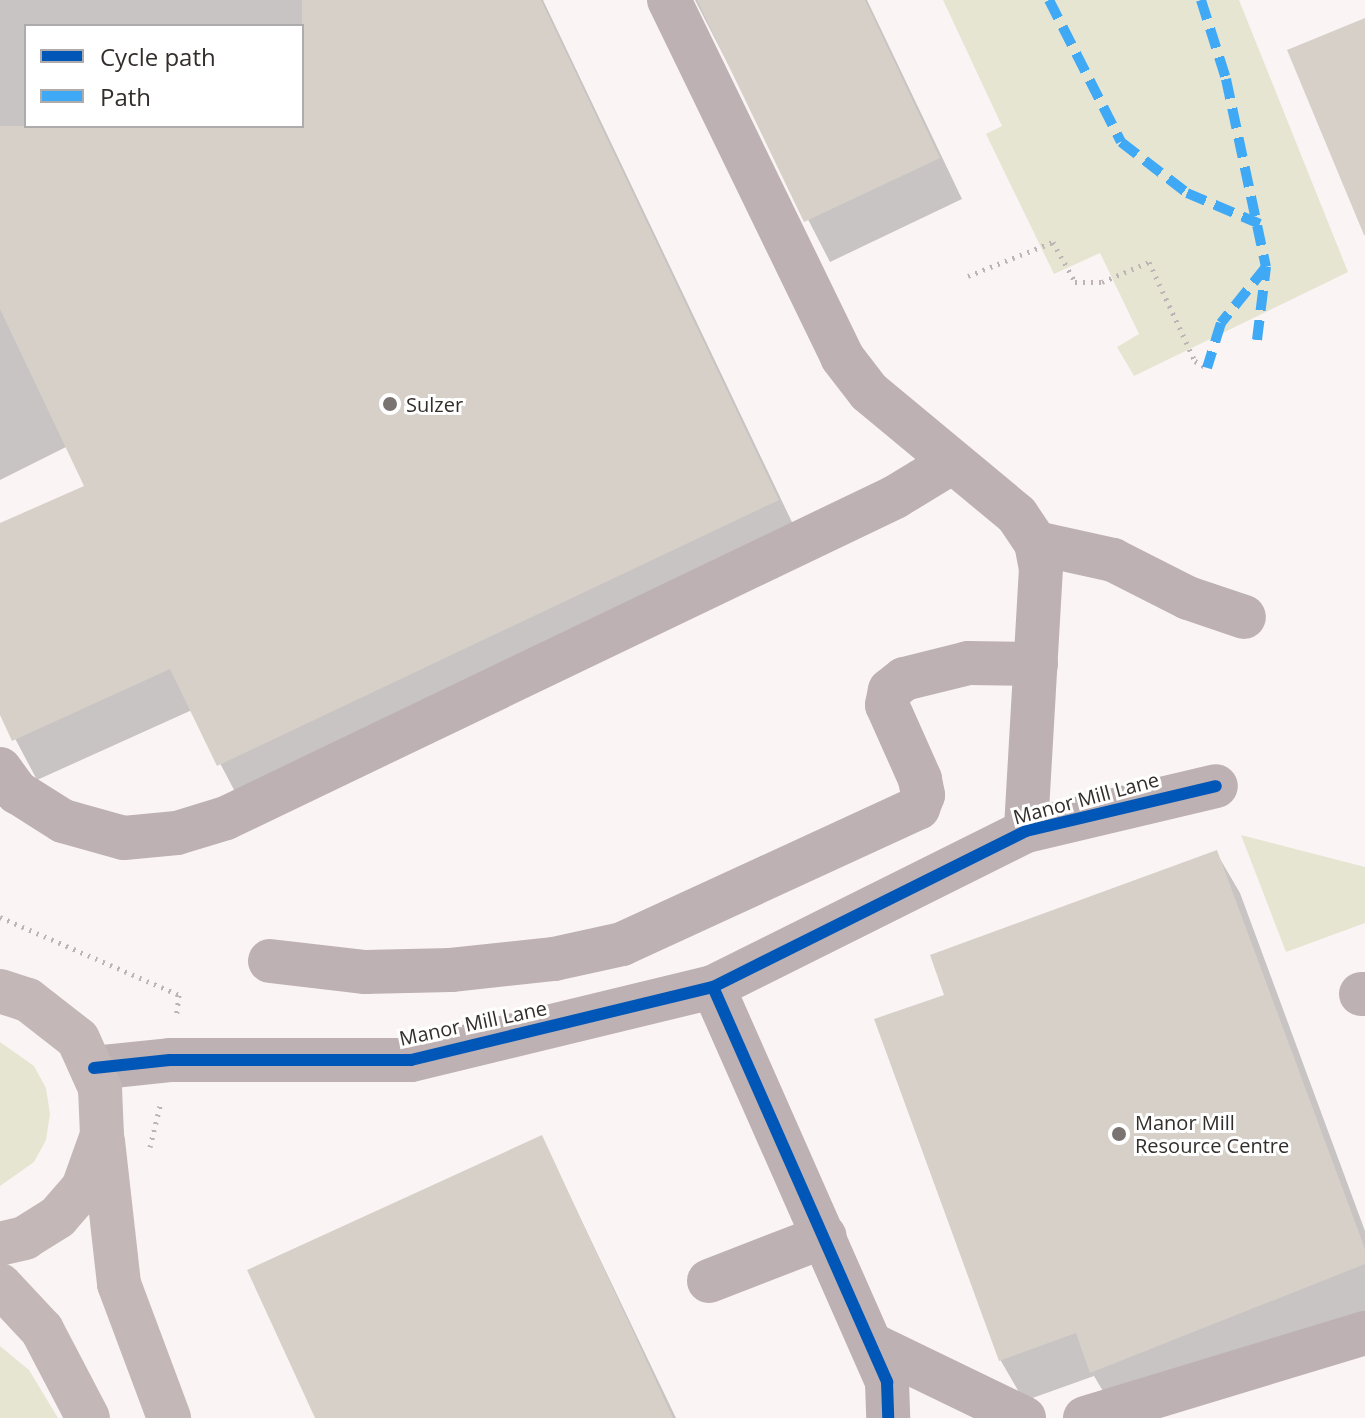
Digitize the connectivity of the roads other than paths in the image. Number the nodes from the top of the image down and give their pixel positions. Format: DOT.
graph roads {
  1 [pos="669,0"];
  2 [pos="951,463"];
  3 [pos="1036,543"];
  4 [pos="1244,617"];
  5 [pos="1036,664"];
  6 [pos="0,769"];
  7 [pos="1216,786"];
  8 [pos="1026,831"];
  9 [pos="270,961"];
  10 [pos="713,987"];
  11 [pos="9,990"];
  12 [pos="94,1068"];
  13 [pos="102,1135"];
  14 [pos="825,1236"];
  15 [pos="0,1244"];
  16 [pos="709,1281"];
  17 [pos="0,1285"];
  18 [pos="1365,1333"];
  19 [pos="871,1344"];
  20 [pos="88,1418"];
  21 [pos="169,1418"];
  22 [pos="888,1418"];
  23 [pos="1024,1418"];
  24 [pos="1085,1418"];
  1 -- 2 [label="street"];
  2 -- 3 [label="street"];
  2 -- 6 [label="street"];
  3 -- 4 [label="street"];
  3 -- 5 [label="street"];
  5 -- 8 [label="street"];
  5 -- 9 [label="street"];
  7 -- 8 [label="street, Manor Mill Lane"];
  8 -- 10 [label="street, Manor Mill Lane"];
  10 -- 12 [label="street, Manor Mill Lane"];
  10 -- 14 [label="street"];
  11 -- 12 [label="highway"];
  12 -- 13 [label="highway"];
  13 -- 15 [label="highway"];
  13 -- 21 [label="highway"];
  14 -- 16 [label="street"];
  14 -- 19 [label="street"];
  17 -- 20 [label="highway"];
  18 -- 24 [label="street"];
  19 -- 22 [label="street"];
  19 -- 23 [label="street"];
}
